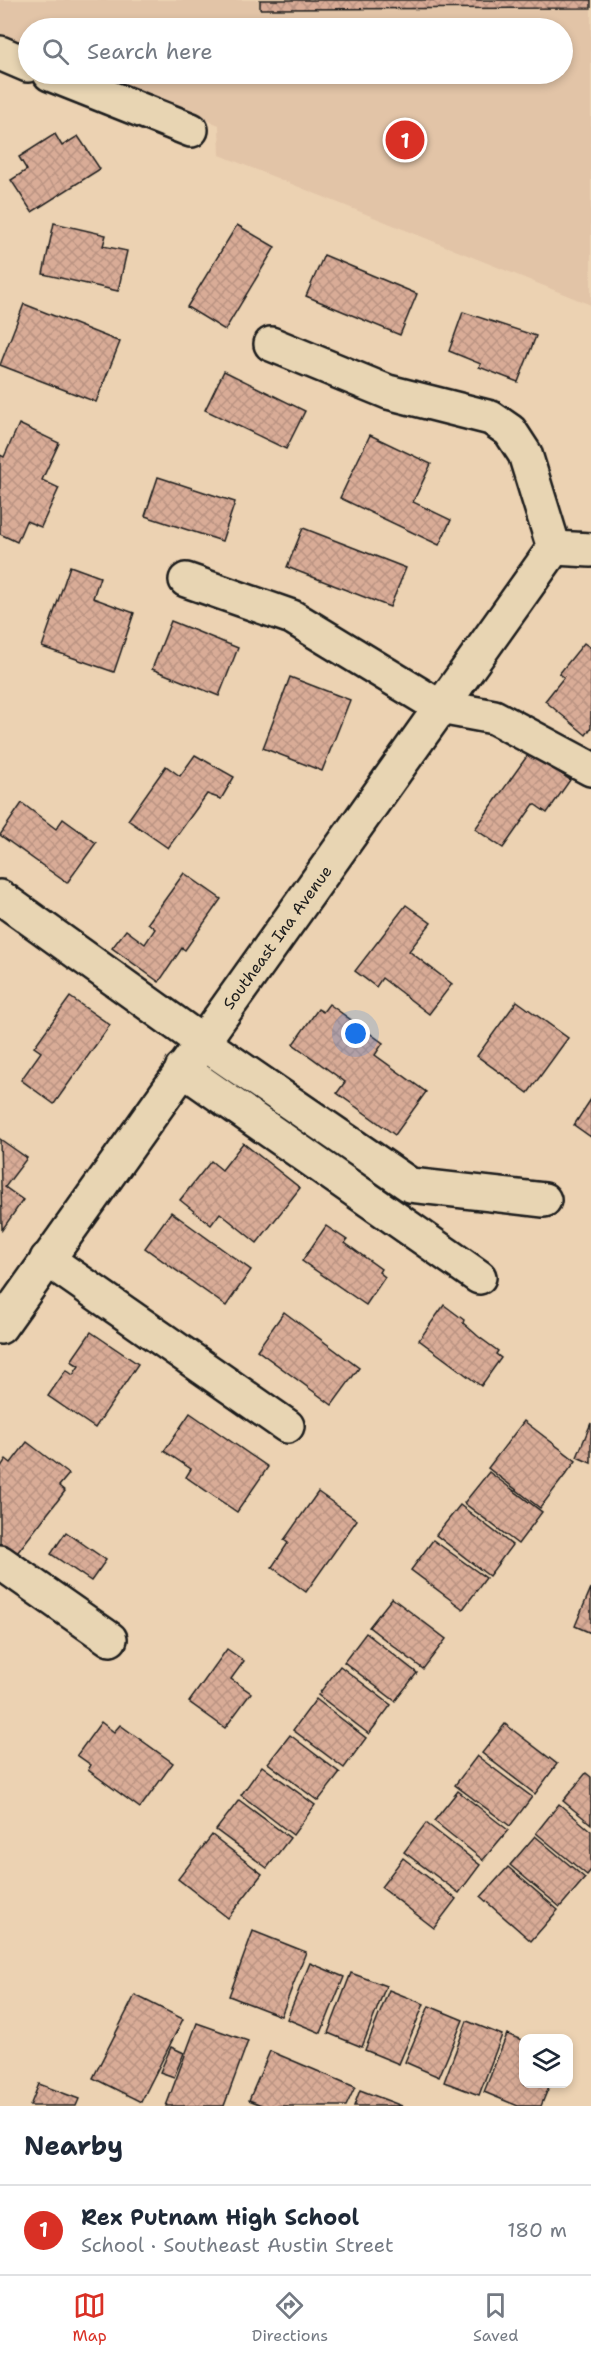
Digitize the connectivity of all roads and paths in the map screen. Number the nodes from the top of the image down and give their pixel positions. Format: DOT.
graph roads {
  1 [pos="0,53"];
  2 [pos="18,61"];
  3 [pos="75,84"];
  4 [pos="191,130"];
  5 [pos="271,344"];
  6 [pos="554,548"];
  7 [pos="591,550"];
  8 [pos="186,580"];
  9 [pos="440,707"];
  10 [pos="591,769"];
  11 [pos="0,897"];
  12 [pos="202,1042"];
  13 [pos="182,1069"];
  14 [pos="544,1200"];
  15 [pos="47,1259"];
  16 [pos="479,1277"];
  17 [pos="0,1326"];
  18 [pos="287,1426"];
  19 [pos="0,1562"];
  20 [pos="110,1639"];
  1 -- 2 [label="street"];
  3 -- 4 [label="street"];
  5 -- 6 [label="street"];
  6 -- 7 [label="street"];
  6 -- 9 [label="street, Southeast Ina Avenue"];
  8 -- 9 [label="street"];
  9 -- 10 [label="street"];
  9 -- 12 [label="street, Southeast Ina Avenue"];
  11 -- 12 [label="street"];
  12 -- 13 [label="street, Southeast Ina Avenue"];
  12 -- 14 [label="street"];
  13 -- 15 [label="street, Southeast Ina Avenue"];
  13 -- 16 [label="street"];
  15 -- 17 [label="street, Southeast Ina Avenue"];
  15 -- 18 [label="street"];
  19 -- 20 [label="street"];
}
